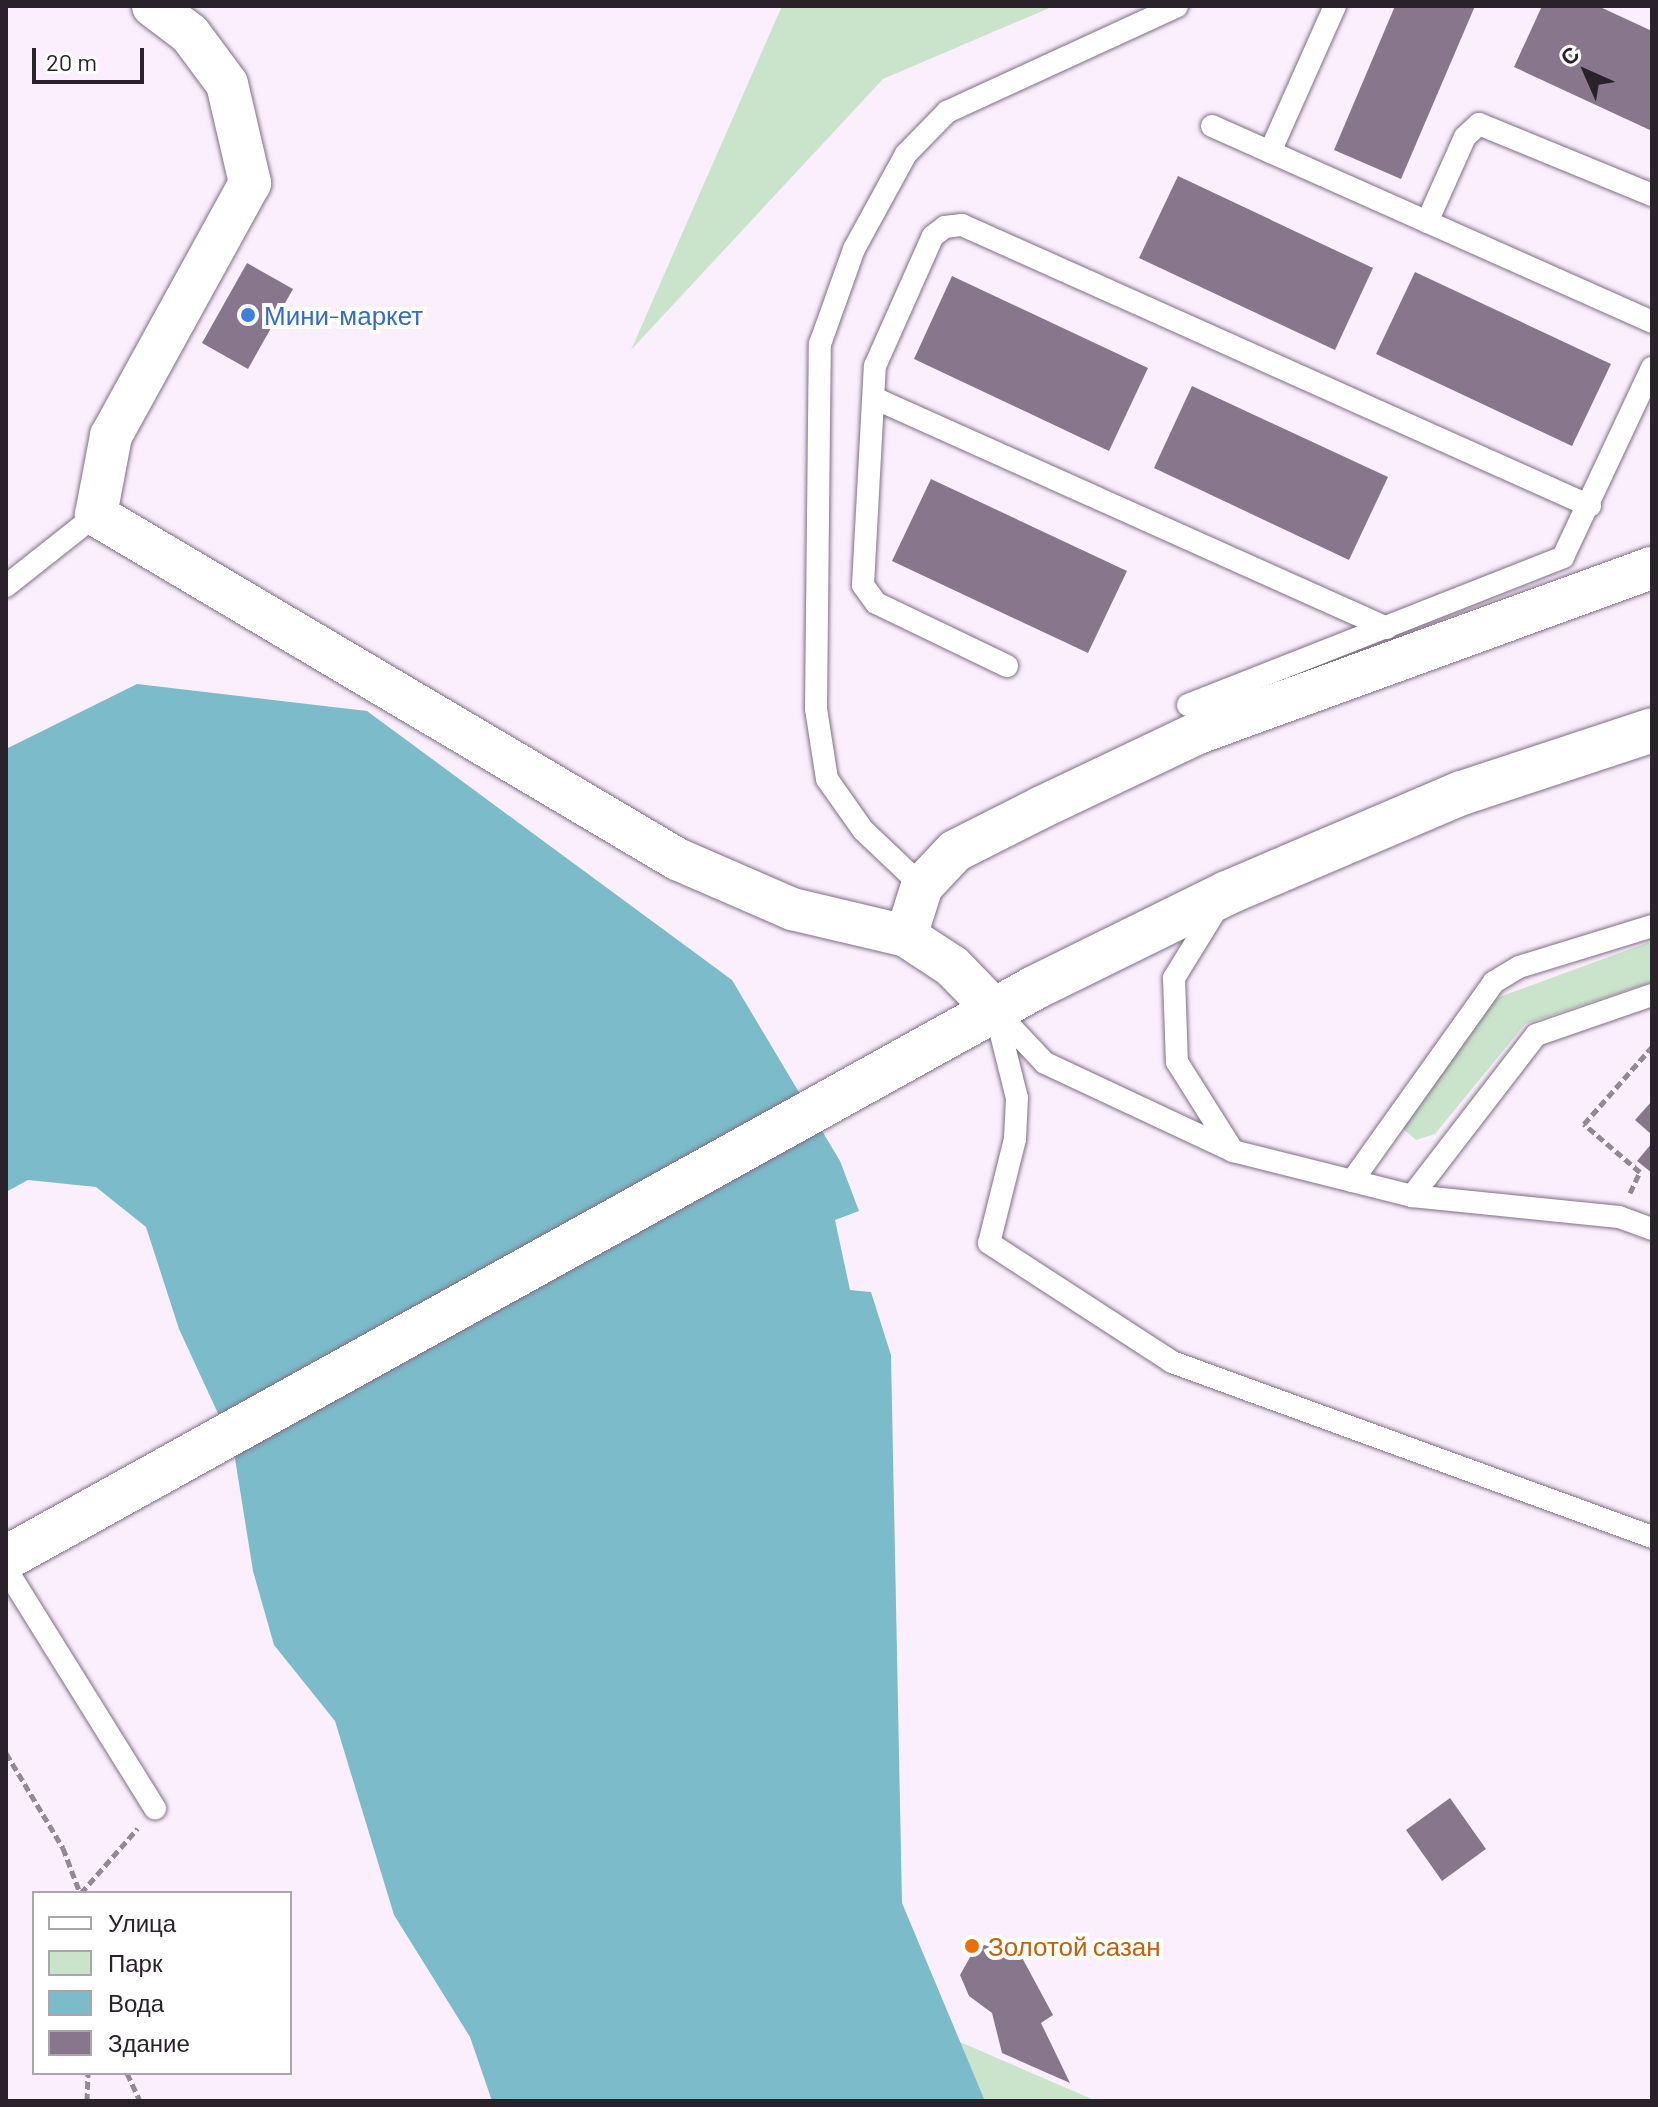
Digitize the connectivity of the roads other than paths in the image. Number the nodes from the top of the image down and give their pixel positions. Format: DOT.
graph roads {
  1 [pos="153,6"];
  2 [pos="1177,6"];
  3 [pos="1335,6"];
  4 [pos="1212,126"];
  5 [pos="1270,152"];
  6 [pos="1652,195"];
  7 [pos="1427,222"];
  8 [pos="1652,322"];
  9 [pos="1652,368"];
  10 [pos="874,398"];
  11 [pos="1590,506"];
  12 [pos="96,515"];
  13 [pos="1652,568"];
  14 [pos="6,586"];
  15 [pos="1387,628"];
  16 [pos="1007,666"];
  17 [pos="1188,705"];
  18 [pos="1652,730"];
  19 [pos="922,886"];
  20 [pos="1227,893"];
  21 [pos="1652,926"];
  22 [pos="906,936"];
  23 [pos="1652,995"];
  24 [pos="995,1010"];
  25 [pos="1233,1151"];
  26 [pos="1352,1181"];
  27 [pos="1412,1196"];
  28 [pos="1652,1229"];
  29 [pos="1652,1537"];
  30 [pos="6,1558"];
  31 [pos="6,1569"];
  32 [pos="155,1808"];
  1 -- 12 [label="street"];
  2 -- 19 [label="lane"];
  3 -- 5 [label="lane"];
  4 -- 5 [label="lane"];
  5 -- 7 [label="lane"];
  6 -- 7 [label="lane"];
  7 -- 8 [label="lane"];
  9 -- 11 [label="lane"];
  10 -- 11 [label="lane"];
  10 -- 15 [label="lane"];
  10 -- 16 [label="lane"];
  11 -- 15 [label="lane"];
  12 -- 14 [label="lane"];
  12 -- 22 [label="street"];
  13 -- 19 [label="street"];
  15 -- 17 [label="lane"];
  18 -- 20 [label="main road"];
  19 -- 22 [label="street"];
  20 -- 24 [label="main road"];
  20 -- 25 [label="lane"];
  21 -- 26 [label="lane"];
  22 -- 24 [label="street"];
  23 -- 27 [label="lane"];
  24 -- 25 [label="lane"];
  24 -- 29 [label="lane"];
  24 -- 30 [label="main road"];
  25 -- 26 [label="lane"];
  26 -- 27 [label="lane"];
  27 -- 28 [label="lane"];
  31 -- 32 [label="lane"];
}
